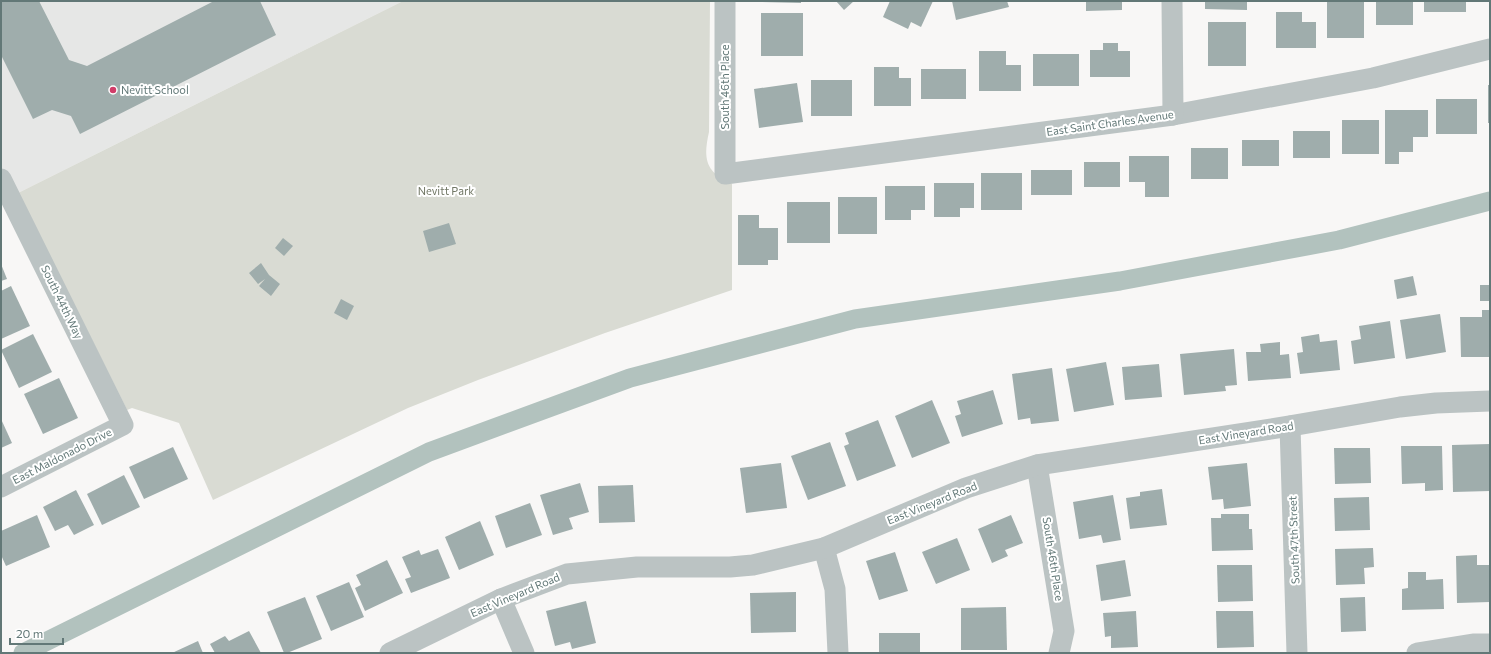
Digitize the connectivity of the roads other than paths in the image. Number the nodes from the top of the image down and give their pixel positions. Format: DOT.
graph roads {
  1 [pos="726,1"];
  2 [pos="1172,1"];
  3 [pos="1490,48"];
  4 [pos="1173,115"];
  5 [pos="726,174"];
  6 [pos="1,179"];
  7 [pos="1490,401"];
  8 [pos="123,425"];
  9 [pos="1290,426"];
  10 [pos="1037,465"];
  11 [pos="1,487"];
  12 [pos="824,548"];
  13 [pos="501,599"];
  14 [pos="1490,644"];
  15 [pos="390,653"];
  16 [pos="524,653"];
  17 [pos="838,653"];
  18 [pos="1059,653"];
  19 [pos="1297,653"];
  20 [pos="1417,653"];
  1 -- 5 [label="street, South 46th Place"];
  2 -- 4 [label="street"];
  3 -- 4 [label="street, East Saint Charles Avenue"];
  4 -- 5 [label="street, East Saint Charles Avenue"];
  6 -- 8 [label="street, South 44th Way"];
  7 -- 9 [label="street, East Vineyard Road"];
  8 -- 11 [label="street, East Maldonado Drive"];
  9 -- 10 [label="street, East Vineyard Road"];
  9 -- 19 [label="street, South 47th Street"];
  10 -- 12 [label="street, East Vineyard Road"];
  10 -- 18 [label="street, South 46th Place"];
  12 -- 13 [label="street, East Vineyard Road"];
  12 -- 17 [label="street"];
  13 -- 15 [label="street, East Vineyard Road"];
  13 -- 16 [label="street"];
  14 -- 20 [label="street"];
}
